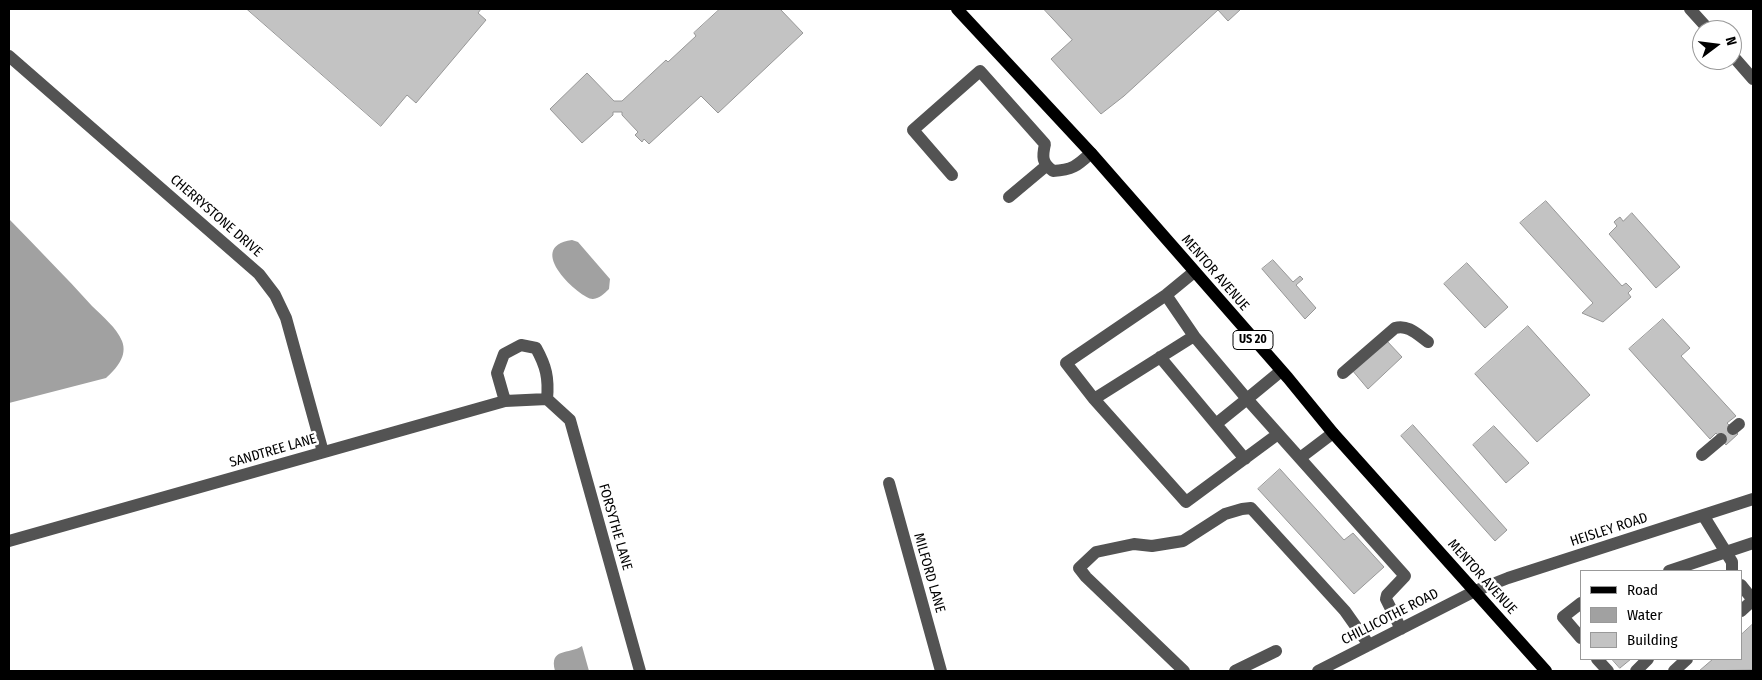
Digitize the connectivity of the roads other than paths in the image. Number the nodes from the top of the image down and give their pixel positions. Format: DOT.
graph roads {
  1 [pos="957,9"];
  2 [pos="1690,9"];
  3 [pos="1700,20"];
  4 [pos="9,56"];
  5 [pos="1742,67"];
  6 [pos="1753,79"];
  7 [pos="1091,153"];
  8 [pos="1046,166"];
  9 [pos="952,175"];
  10 [pos="1009,197"];
  11 [pos="1194,272"];
  12 [pos="1166,295"];
  13 [pos="1194,336"];
  14 [pos="1428,342"];
  15 [pos="1160,357"];
  16 [pos="1281,370"];
  17 [pos="1343,373"];
  18 [pos="547,399"];
  19 [pos="1094,399"];
  20 [pos="1247,399"];
  21 [pos="505,401"];
  22 [pos="1216,424"];
  23 [pos="1333,433"];
  24 [pos="1278,434"];
  25 [pos="1721,439"];
  26 [pos="323,452"];
  27 [pos="1702,455"];
  28 [pos="1300,458"];
  29 [pos="1245,459"];
  30 [pos="889,483"];
  31 [pos="1753,499"];
  32 [pos="1703,515"];
  33 [pos="9,541"];
  34 [pos="1753,544"];
  35 [pos="1727,553"];
  36 [pos="1672,570"];
  37 [pos="1732,570"];
  38 [pos="1742,586"];
  39 [pos="1475,590"];
  40 [pos="1753,600"];
  41 [pos="1580,604"];
  42 [pos="1742,610"];
  43 [pos="1401,629"];
  44 [pos="1580,637"];
  45 [pos="1369,645"];
  46 [pos="1276,652"];
  47 [pos="1599,660"];
  48 [pos="1647,660"];
  49 [pos="1686,660"];
  50 [pos="640,671"];
  51 [pos="941,671"];
  52 [pos="1184,671"];
  53 [pos="1235,671"];
  54 [pos="1318,671"];
  55 [pos="1546,671"];
  56 [pos="1608,671"];
  57 [pos="1636,671"];
  58 [pos="1674,671"];
  1 -- 7 [label="main road, MENTOR AVENUE / US 20"];
  2 -- 3 [label="street"];
  4 -- 26 [label="street, CHERRYSTONE DRIVE"];
  5 -- 6 [label="street"];
  7 -- 8 [label="street"];
  7 -- 11 [label="main road, MENTOR AVENUE / US 20"];
  8 -- 9 [label="street"];
  8 -- 10 [label="street"];
  11 -- 12 [label="street"];
  11 -- 16 [label="main road, MENTOR AVENUE / US 20"];
  12 -- 13 [label="street"];
  12 -- 19 [label="street"];
  13 -- 15 [label="street"];
  13 -- 20 [label="street"];
  14 -- 17 [label="street"];
  15 -- 19 [label="street"];
  15 -- 22 [label="street"];
  16 -- 20 [label="street"];
  16 -- 23 [label="main road, MENTOR AVENUE / US 20"];
  18 -- 21 [label="street, SANDTREE LANE"];
  18 -- 21 [label="street"];
  18 -- 50 [label="street, FORSYTHE LANE"];
  19 -- 29 [label="street"];
  20 -- 22 [label="street"];
  20 -- 24 [label="street"];
  21 -- 26 [label="street, SANDTREE LANE"];
  22 -- 29 [label="street"];
  23 -- 28 [label="street"];
  23 -- 39 [label="main road, MENTOR AVENUE / US 20"];
  24 -- 28 [label="street"];
  24 -- 29 [label="street"];
  25 -- 27 [label="street"];
  26 -- 33 [label="street, SANDTREE LANE"];
  28 -- 43 [label="street"];
  30 -- 51 [label="street, MILFORD LANE"];
  31 -- 32 [label="street, HEISLEY ROAD"];
  32 -- 35 [label="street"];
  32 -- 39 [label="street, HEISLEY ROAD"];
  34 -- 35 [label="street"];
  35 -- 36 [label="street"];
  35 -- 37 [label="street"];
  38 -- 40 [label="street"];
  39 -- 43 [label="street, CHILLICOTHE ROAD"];
  39 -- 55 [label="main road, MENTOR AVENUE / US 20"];
  40 -- 42 [label="street"];
  41 -- 44 [label="street"];
  43 -- 45 [label="street, CHILLICOTHE ROAD"];
  45 -- 52 [label="street"];
  45 -- 54 [label="street, CHILLICOTHE ROAD"];
  46 -- 53 [label="street"];
  47 -- 56 [label="street"];
  48 -- 57 [label="street"];
  49 -- 58 [label="street"];
}
